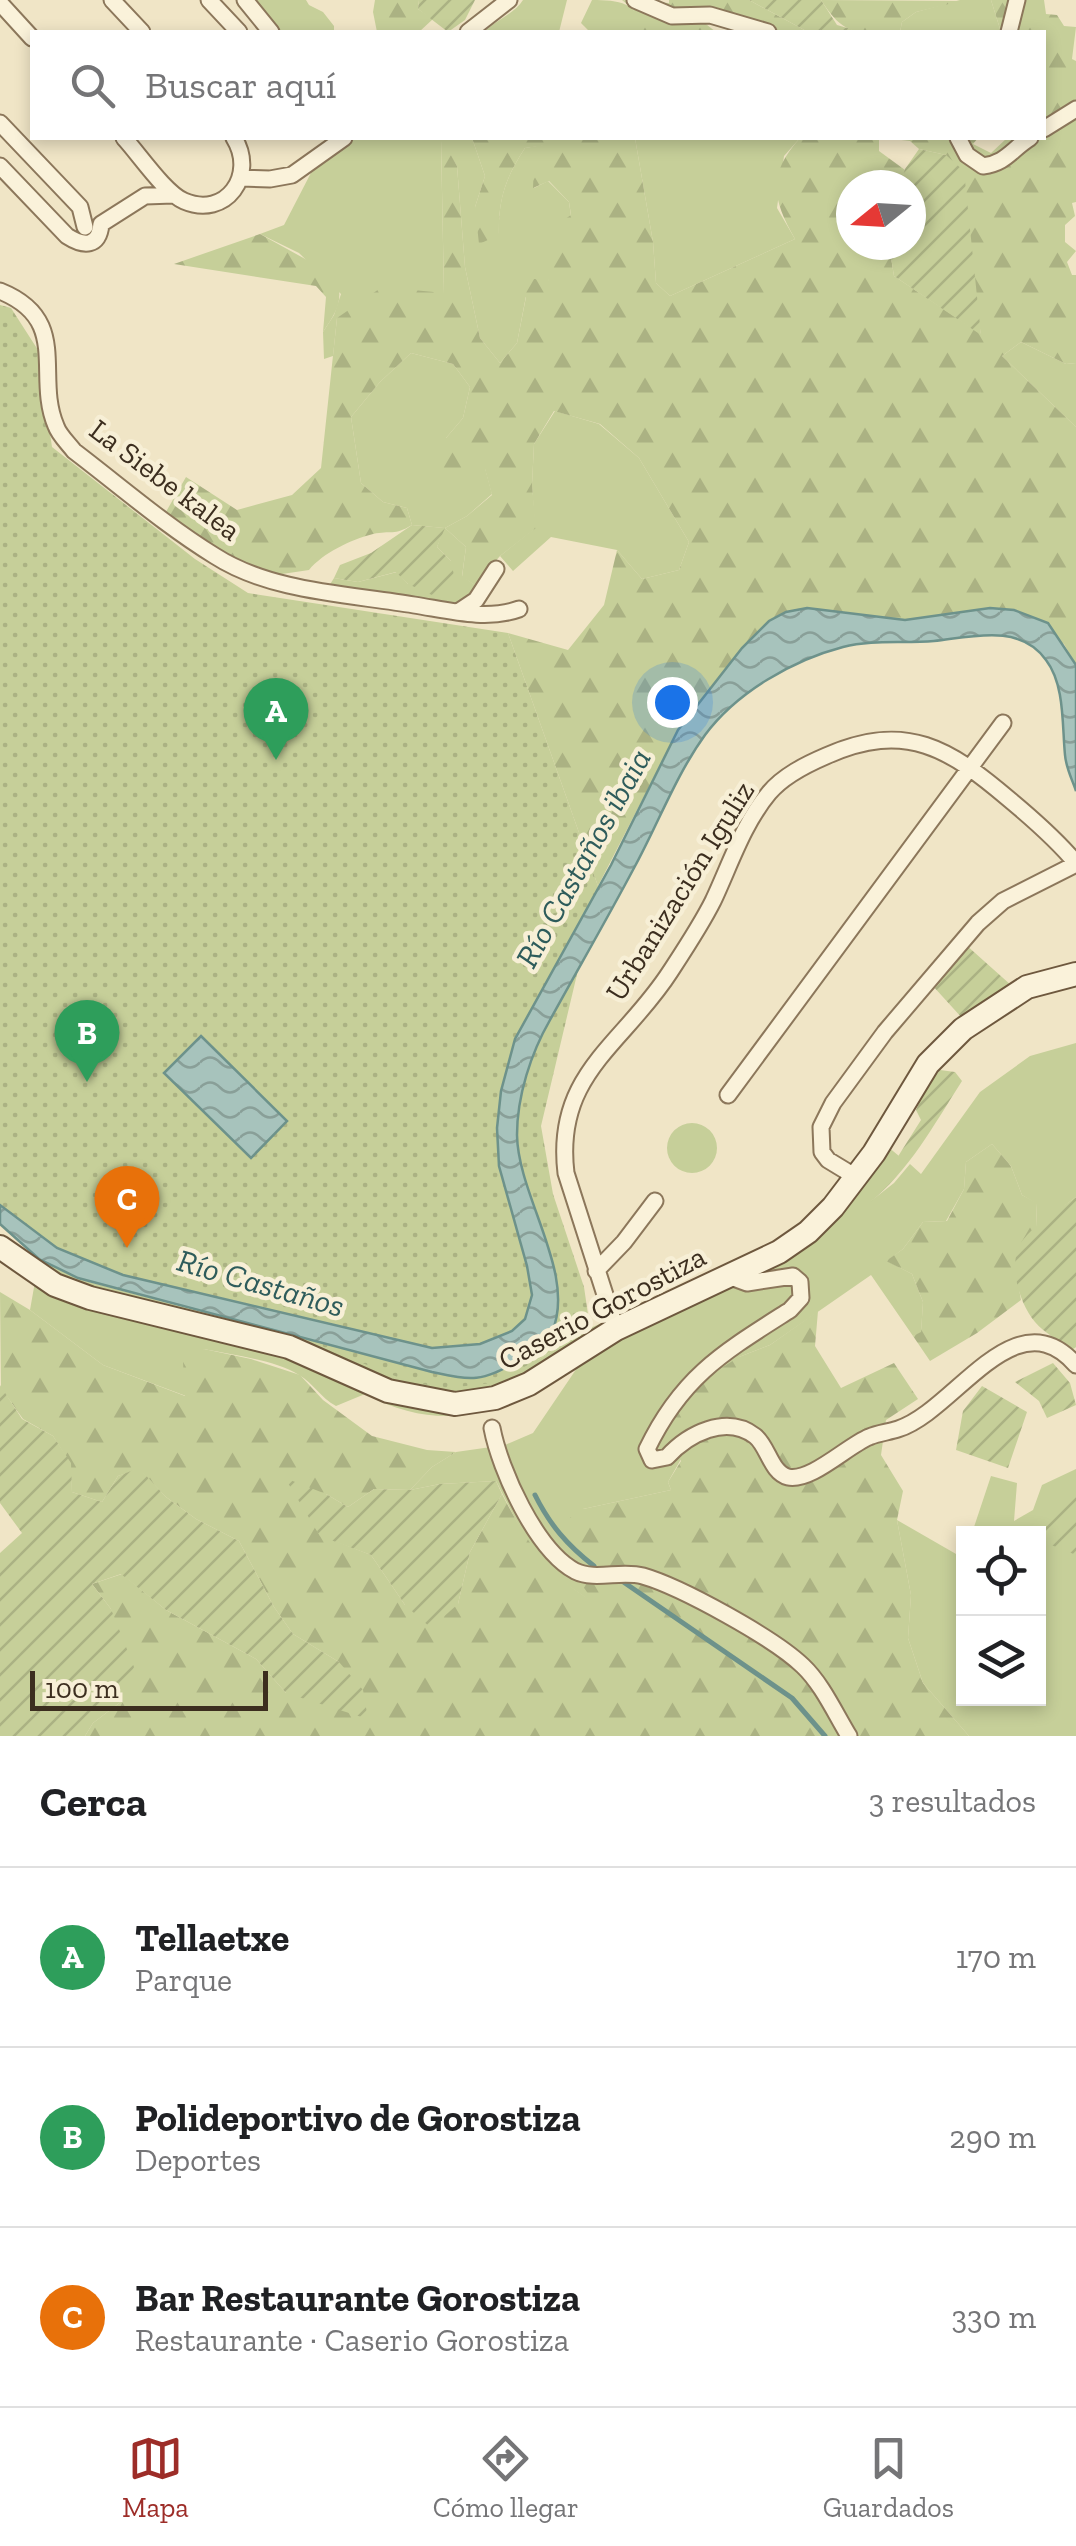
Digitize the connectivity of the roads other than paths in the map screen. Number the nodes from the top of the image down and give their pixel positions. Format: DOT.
graph roads {
  1 [pos="112,0"];
  2 [pos="209,0"];
  3 [pos="244,0"];
  4 [pos="509,0"];
  5 [pos="636,0"];
  6 [pos="1017,0"];
  7 [pos="0,3"];
  8 [pos="256,14"];
  9 [pos="140,30"];
  10 [pos="236,30"];
  11 [pos="240,30"];
  12 [pos="269,30"];
  13 [pos="471,30"];
  14 [pos="761,30"];
  15 [pos="1010,30"];
  16 [pos="30,36"];
  17 [pos="1076,109"];
  18 [pos="0,123"];
  19 [pos="1046,128"];
  20 [pos="126,140"];
  21 [pos="235,140"];
  22 [pos="341,140"];
  23 [pos="959,140"];
  24 [pos="1028,140"];
  25 [pos="0,166"];
  26 [pos="241,178"];
  27 [pos="174,195"];
  28 [pos="84,227"];
  29 [pos="0,291"];
  30 [pos="496,569"];
  31 [pos="519,609"];
  32 [pos="458,612"];
  33 [pos="1003,723"];
  34 [pos="972,768"];
  35 [pos="1076,864"];
  36 [pos="1076,974"];
  37 [pos="728,1095"];
  38 [pos="856,1177"];
  39 [pos="656,1201"];
  40 [pos="0,1247"];
  41 [pos="596,1270"];
  42 [pos="728,1276"];
  43 [pos="616,1329"];
  44 [pos="1076,1365"];
  45 [pos="492,1428"];
  46 [pos="849,1736"];
  1 -- 9 [label="street"];
  2 -- 10 [label="street"];
  3 -- 8 [label="street"];
  4 -- 13 [label="street"];
  5 -- 14 [label="street"];
  6 -- 15 [label="street"];
  7 -- 16 [label="street"];
  8 -- 11 [label="street"];
  8 -- 12 [label="street"];
  17 -- 19 [label="street"];
  18 -- 28 [label="street"];
  20 -- 27 [label="street"];
  21 -- 26 [label="street"];
  22 -- 26 [label="street"];
  23 -- 24 [label="street"];
  25 -- 27 [label="street"];
  26 -- 27 [label="street"];
  29 -- 32 [label="street, La Siebe kalea"];
  30 -- 32 [label="street"];
  31 -- 32 [label="street, La Siebe kalea"];
  33 -- 34 [label="street"];
  34 -- 35 [label="street, Urbanización Iguliz"];
  34 -- 37 [label="street"];
  34 -- 41 [label="street, Urbanización Iguliz"];
  35 -- 38 [label="street, Urbanización Iguliz"];
  36 -- 38 [label="street, Caserio Gorostiza"];
  38 -- 42 [label="street, Caserio Gorostiza"];
  39 -- 41 [label="street"];
  40 -- 43 [label="street, Caserio Gorostiza"];
  41 -- 43 [label="street, Urbanización Iguliz"];
  42 -- 43 [label="street, Caserio Gorostiza"];
  42 -- 44 [label="street"];
  45 -- 46 [label="street"];
}
